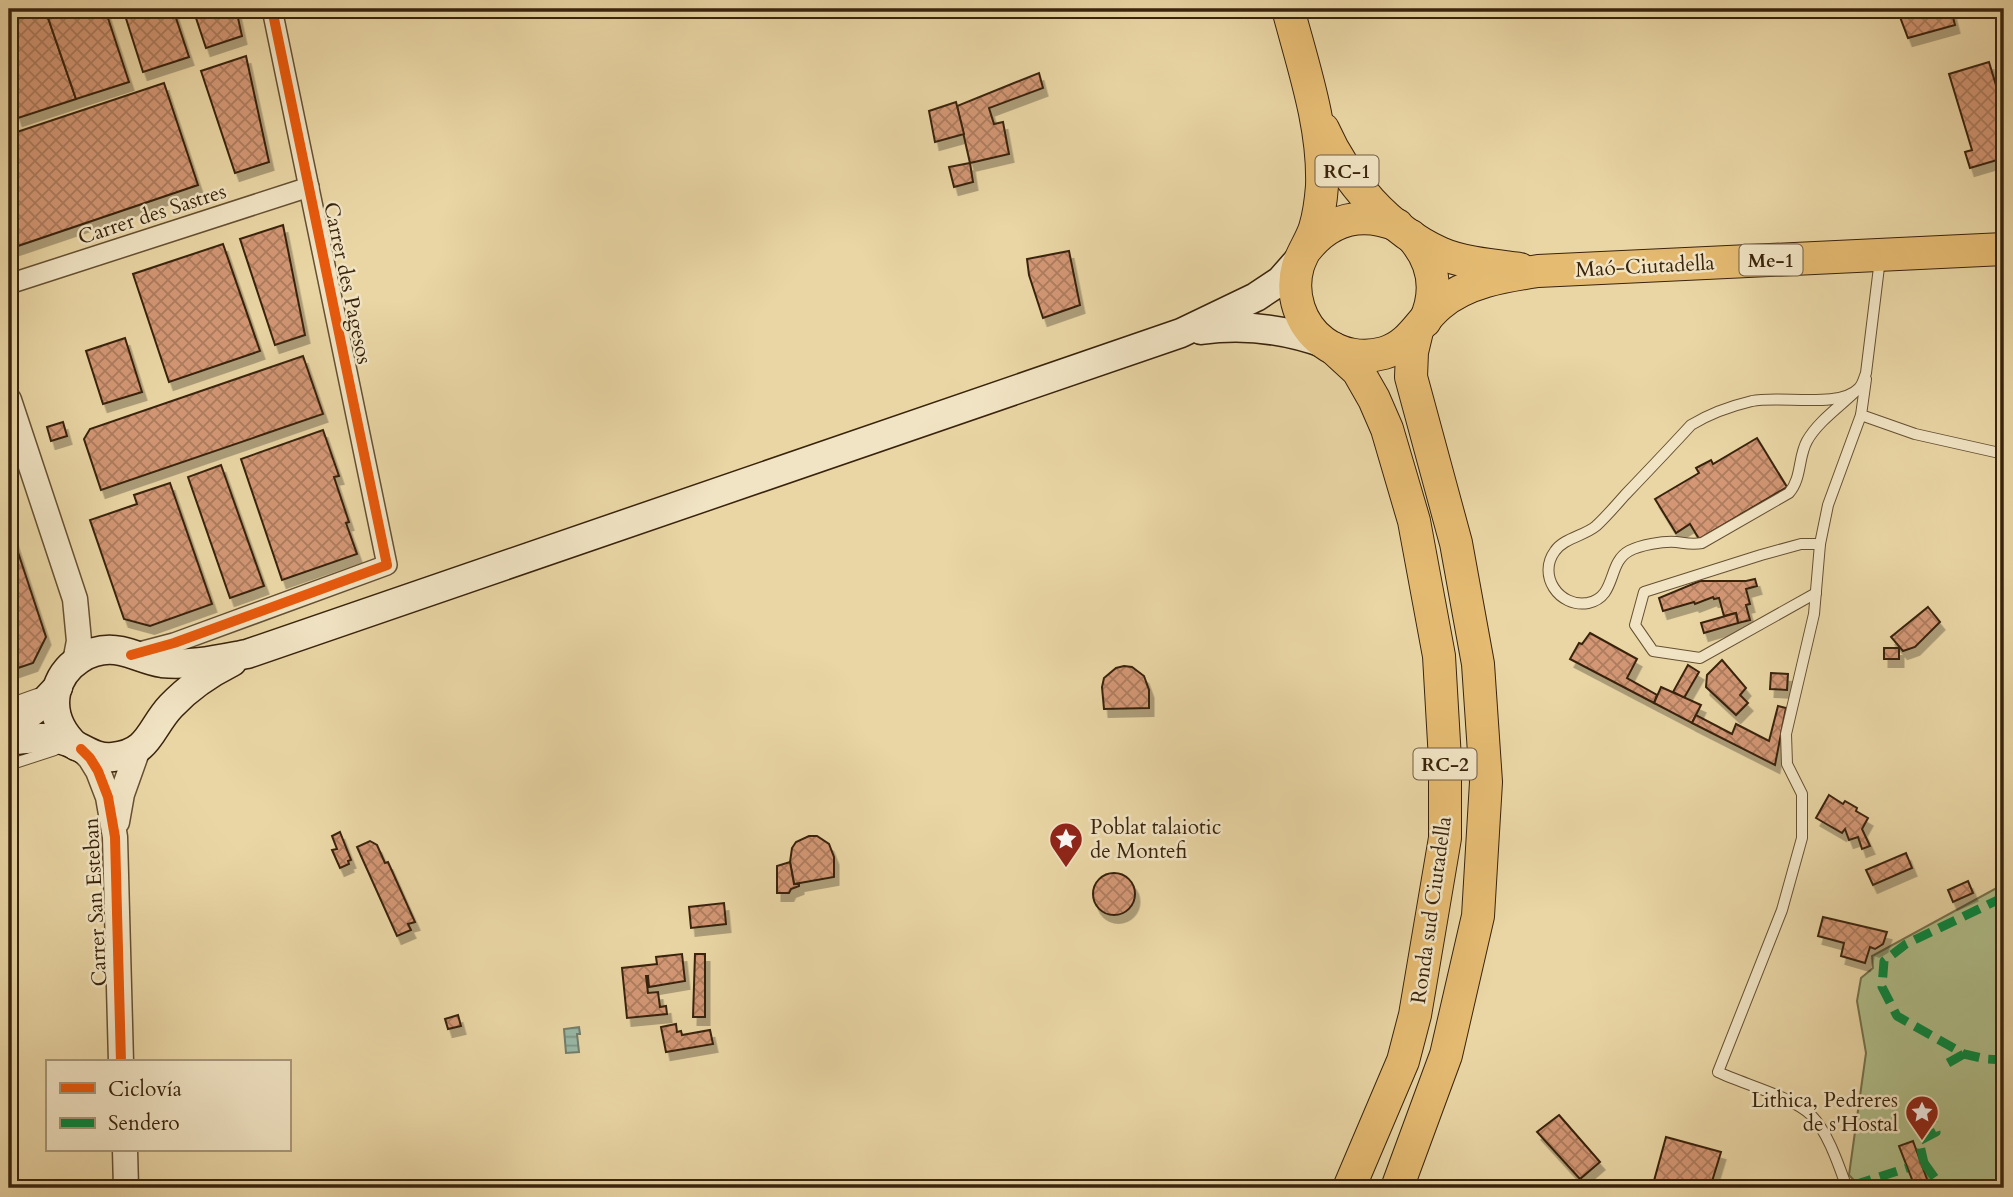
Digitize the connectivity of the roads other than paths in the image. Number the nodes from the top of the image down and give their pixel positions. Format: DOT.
graph roads {
  1 [pos="272,9"];
  2 [pos="1288,9"];
  3 [pos="1313,105"];
  4 [pos="309,187"];
  5 [pos="1404,231"];
  6 [pos="2004,249"];
  7 [pos="1305,252"];
  8 [pos="1881,255"];
  9 [pos="1538,271"];
  10 [pos="9,284"];
  11 [pos="1421,326"];
  12 [pos="1181,333"];
  13 [pos="1330,346"];
  14 [pos="1866,373"];
  15 [pos="1858,389"];
  16 [pos="9,400"];
  17 [pos="1861,415"];
  18 [pos="2004,454"];
  19 [pos="1820,544"];
  20 [pos="1816,593"];
  21 [pos="75,599"];
  22 [pos="127,654"];
  23 [pos="247,654"];
  24 [pos="75,662"];
  25 [pos="58,687"];
  26 [pos="9,704"];
  27 [pos="158,726"];
  28 [pos="9,729"];
  29 [pos="9,741"];
  30 [pos="78,747"];
  31 [pos="138,749"];
  32 [pos="9,765"];
  33 [pos="115,836"];
  34 [pos="121,1060"];
  35 [pos="125,1152"];
  36 [pos="1852,1187"];
  37 [pos="126,1188"];
  38 [pos="1349,1188"];
  39 [pos="1397,1188"];
  1 -- 4 [label="street, Carrer des Pagesos"];
  2 -- 3 [label="main road, RC-1"];
  3 -- 5 [label="main road, RC-1"];
  3 -- 7 [label="main road, RC-1"];
  4 -- 10 [label="street, Carrer des Sastres"];
  4 -- 22 [label="street, Carrer des Pagesos"];
  5 -- 7 [label="main road, Me-1"];
  5 -- 9 [label="main road, Me-1"];
  5 -- 11 [label="main road"];
  6 -- 8 [label="main road, Maó-Ciutadella / Me-1"];
  7 -- 12 [label="main road, Me-1"];
  7 -- 13 [label="main road"];
  8 -- 9 [label="main road, Maó-Ciutadella / Me-1"];
  8 -- 14 [label="lane"];
  9 -- 11 [label="main road, Me-1"];
  11 -- 13 [label="main road, Me-1"];
  11 -- 39 [label="main road, Ronda sud Ciutadella / RC-2"];
  12 -- 13 [label="main road, Me-1"];
  12 -- 23 [label="main road, Me-1"];
  13 -- 38 [label="main road, Ronda sud Ciutadella / RC-2"];
  14 -- 15 [label="lane"];
  14 -- 17 [label="lane"];
  15 -- 15 [label="lane"];
  16 -- 21 [label="street"];
  17 -- 18 [label="lane"];
  17 -- 19 [label="lane"];
  19 -- 20 [label="lane"];
  19 -- 20 [label="lane"];
  20 -- 36 [label="lane"];
  21 -- 22 [label="street"];
  21 -- 24 [label="street"];
  22 -- 23 [label="main road, Me-1"];
  22 -- 24 [label="main road, Me-1"];
  22 -- 27 [label="main road"];
  23 -- 27 [label="main road, Me-1"];
  24 -- 25 [label="main road"];
  25 -- 26 [label="lane"];
  25 -- 28 [label="main road"];
  25 -- 30 [label="main road"];
  27 -- 31 [label="main road, Me-1"];
  29 -- 30 [label="main road"];
  30 -- 31 [label="main road"];
  30 -- 32 [label="lane"];
  30 -- 33 [label="street, Carrer San Esteban"];
  31 -- 33 [label="street, Carrer San Esteban"];
  33 -- 34 [label="street, Carrer San Esteban"];
  35 -- 37 [label="street"];
}
